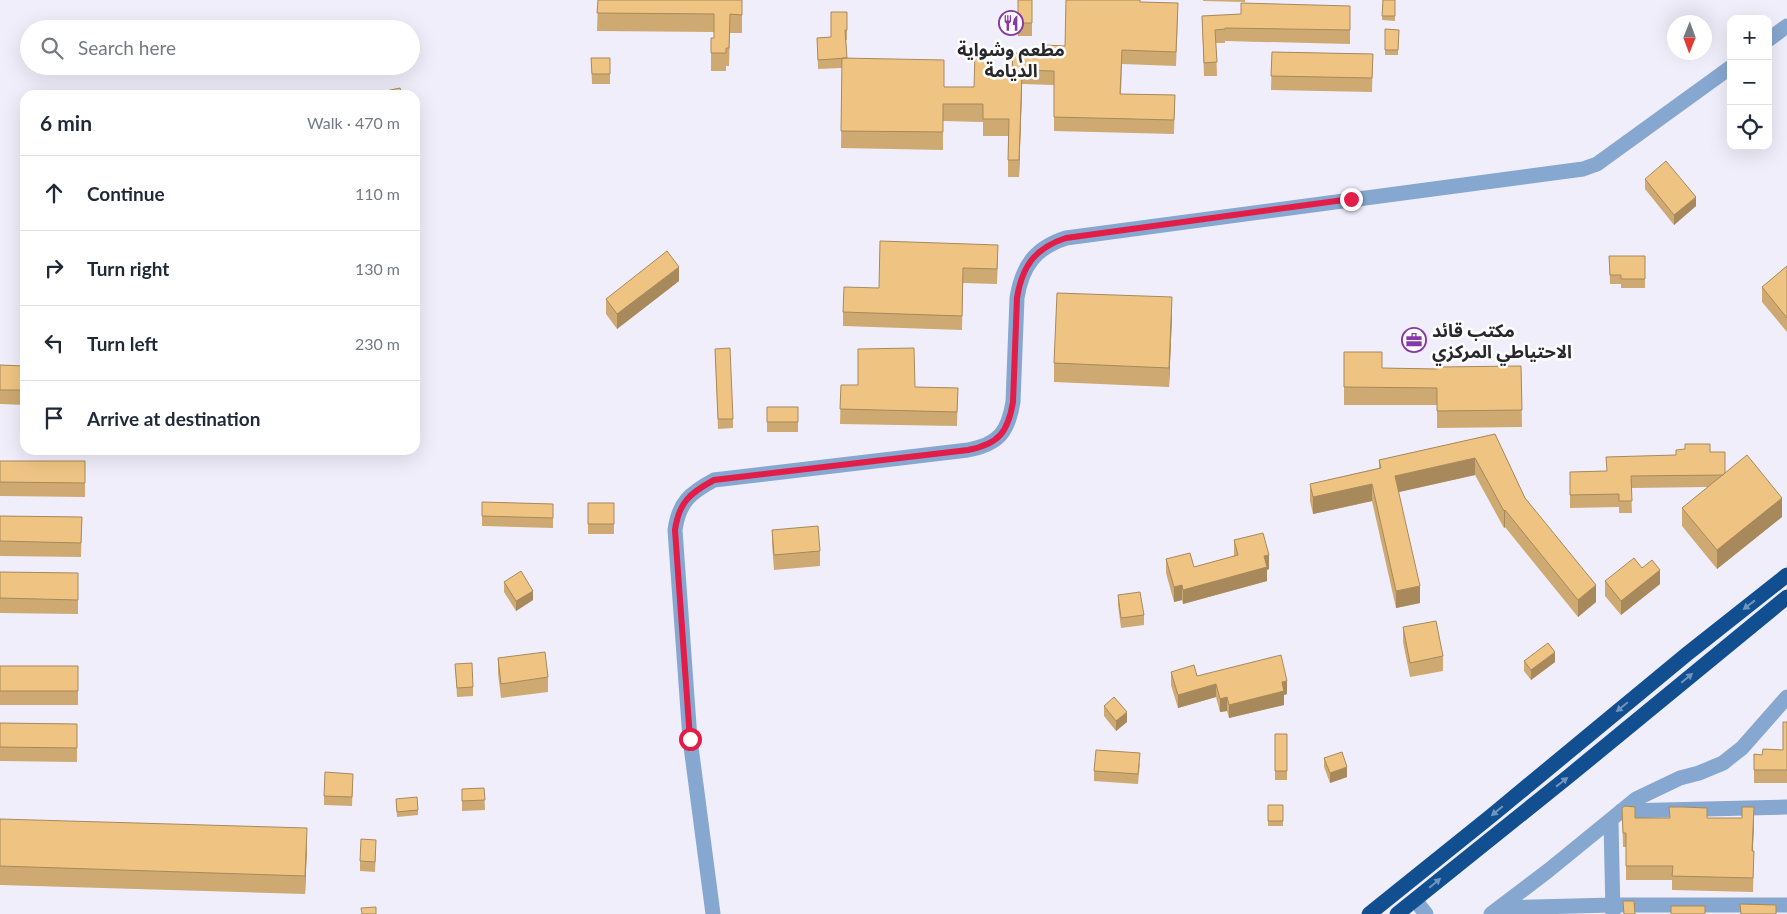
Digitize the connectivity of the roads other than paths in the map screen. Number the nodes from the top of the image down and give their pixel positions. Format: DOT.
graph roads {
  1 [pos="1787,26"];
  2 [pos="1772,37"];
  3 [pos="1727,71"];
  4 [pos="1787,575"];
  5 [pos="1787,597"];
  6 [pos="1787,697"];
  7 [pos="1771,714"];
  8 [pos="1787,714"];
  9 [pos="1787,807"];
  10 [pos="1616,816"];
  11 [pos="1415,900"];
  12 [pos="1787,905"];
  13 [pos="1613,910"];
  14 [pos="1495,911"];
  15 [pos="714,914"];
  16 [pos="1369,914"];
  17 [pos="1397,914"];
  18 [pos="1426,914"];
  1 -- 2 [label="street"];
  3 -- 15 [label="street"];
  4 -- 16 [label="highway, one-way"];
  11 -- 5 [label="highway, one-way"];
  6 -- 7 [label="street"];
  7 -- 8 [label="street"];
  7 -- 10 [label="street"];
  9 -- 10 [label="street"];
  10 -- 13 [label="street"];
  10 -- 14 [label="street"];
  11 -- 17 [label="highway"];
  11 -- 18 [label="street"];
  12 -- 13 [label="street"];
  13 -- 14 [label="street"];
}
